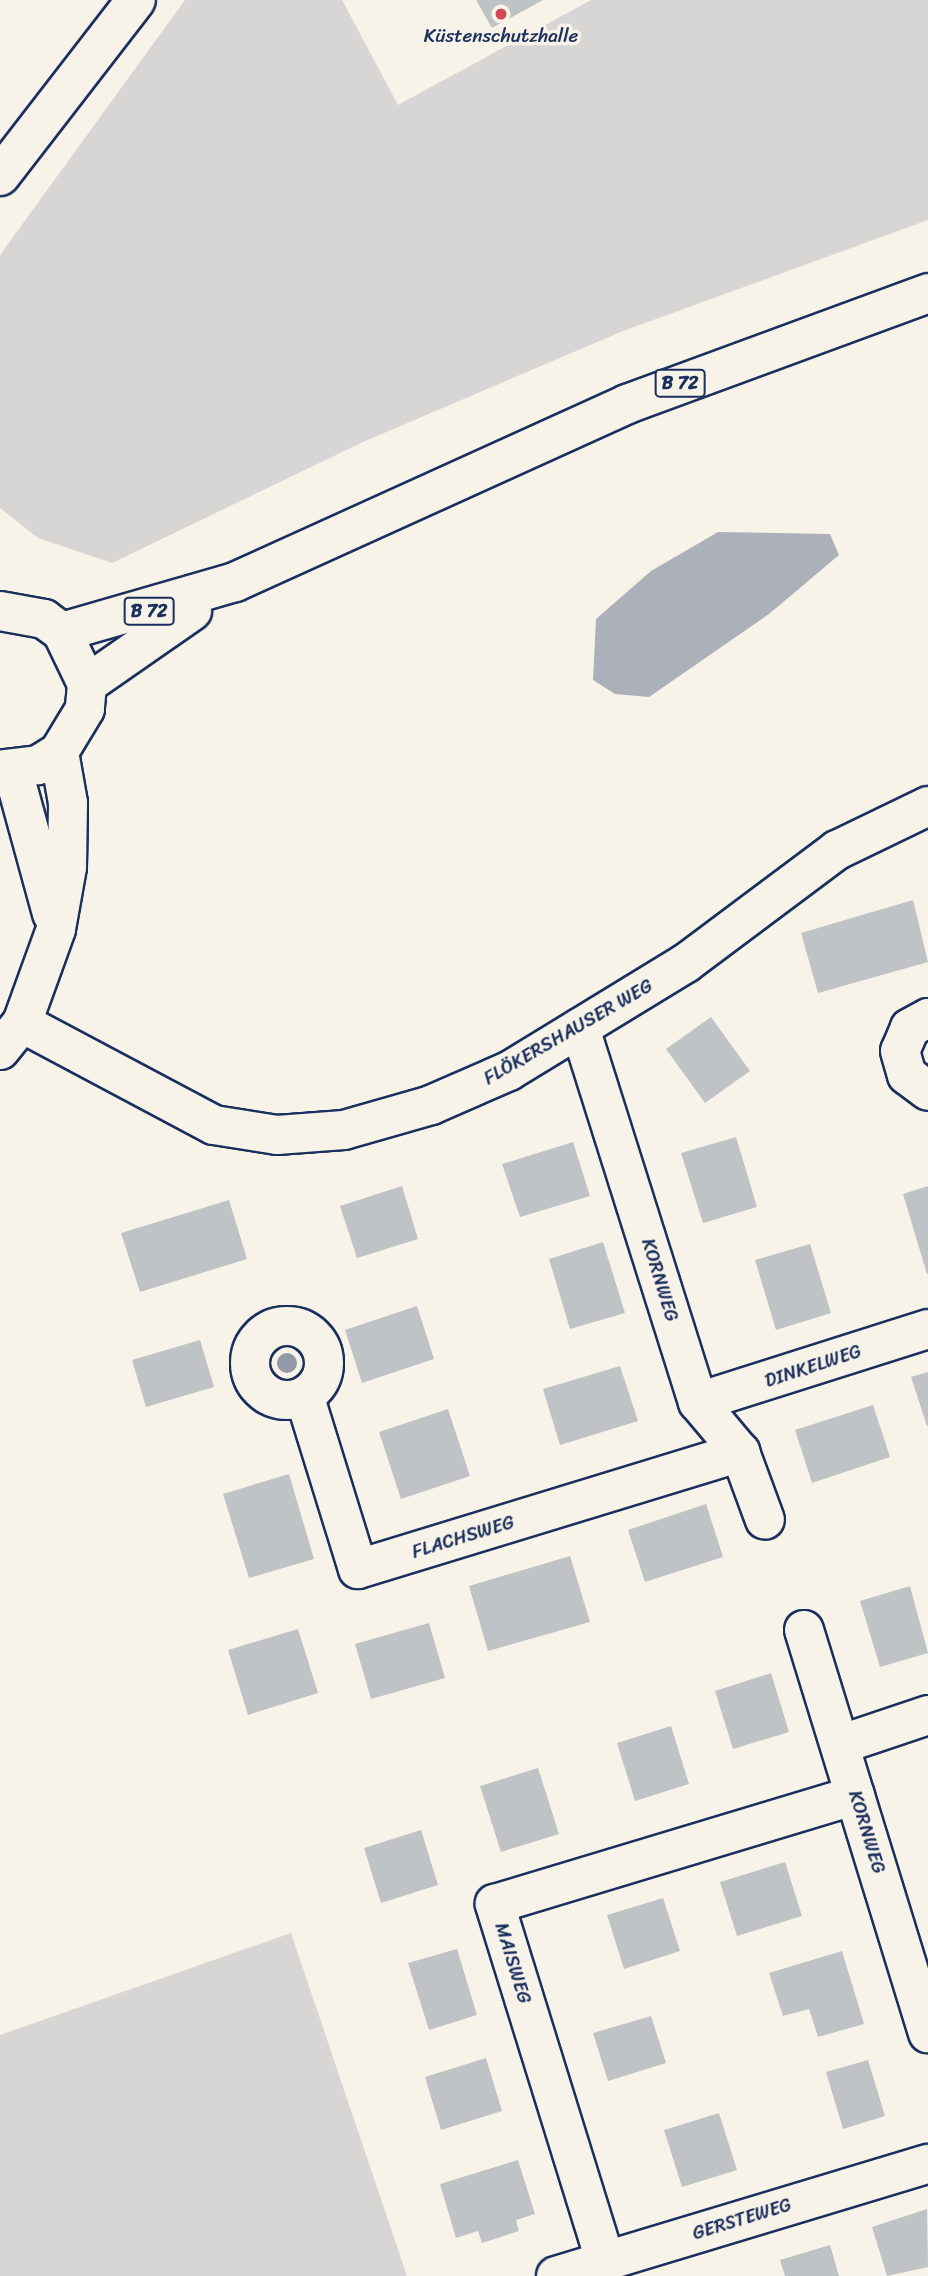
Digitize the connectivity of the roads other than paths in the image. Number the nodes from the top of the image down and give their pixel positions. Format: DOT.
graph roads {
  1 [pos="136,0"];
  2 [pos="0,176"];
  3 [pos="928,293"];
  4 [pos="235,582"];
  5 [pos="0,610"];
  6 [pos="62,632"];
  7 [pos="87,684"];
  8 [pos="59,752"];
  9 [pos="6,771"];
  10 [pos="928,806"];
  11 [pos="56,929"];
  12 [pos="928,1018"];
  13 [pos="580,1028"];
  14 [pos="11,1036"];
  15 [pos="928,1091"];
  16 [pos="928,1329"];
  17 [pos="305,1398"];
  18 [pos="698,1402"];
  19 [pos="740,1452"];
  20 [pos="765,1520"];
  21 [pos="804,1630"];
  22 [pos="928,1715"];
  23 [pos="842,1744"];
  24 [pos="855,1795"];
  25 [pos="928,2033"];
  26 [pos="928,2164"];
  27 [pos="605,2260"];
  28 [pos="556,2276"];
  1 -- 2 [label="street"];
  3 -- 4 [label="street, B 72"];
  4 -- 6 [label="street, B 72"];
  4 -- 7 [label="street, B 72"];
  5 -- 6 [label="street"];
  6 -- 7 [label="street"];
  7 -- 8 [label="street"];
  8 -- 9 [label="street"];
  8 -- 11 [label="street"];
  9 -- 11 [label="street"];
  10 -- 13 [label="street, FLÖKERSHAUSER WEG"];
  11 -- 14 [label="street"];
  12 -- 15 [label="street"];
  13 -- 14 [label="street, FLÖKERSHAUSER WEG"];
  13 -- 18 [label="street, KORNWEG"];
  16 -- 18 [label="street, DINKELWEG"];
  17 -- 19 [label="street, FLACHSWEG"];
  18 -- 19 [label="street, KORNWEG"];
  19 -- 20 [label="street, KORNWEG"];
  21 -- 23 [label="street, KORNWEG"];
  22 -- 23 [label="street"];
  23 -- 24 [label="street, KORNWEG"];
  24 -- 25 [label="street, KORNWEG"];
  24 -- 27 [label="street, MAISWEG"];
  26 -- 27 [label="street, GERSTEWEG"];
  27 -- 28 [label="street, GERSTEWEG"];
}
